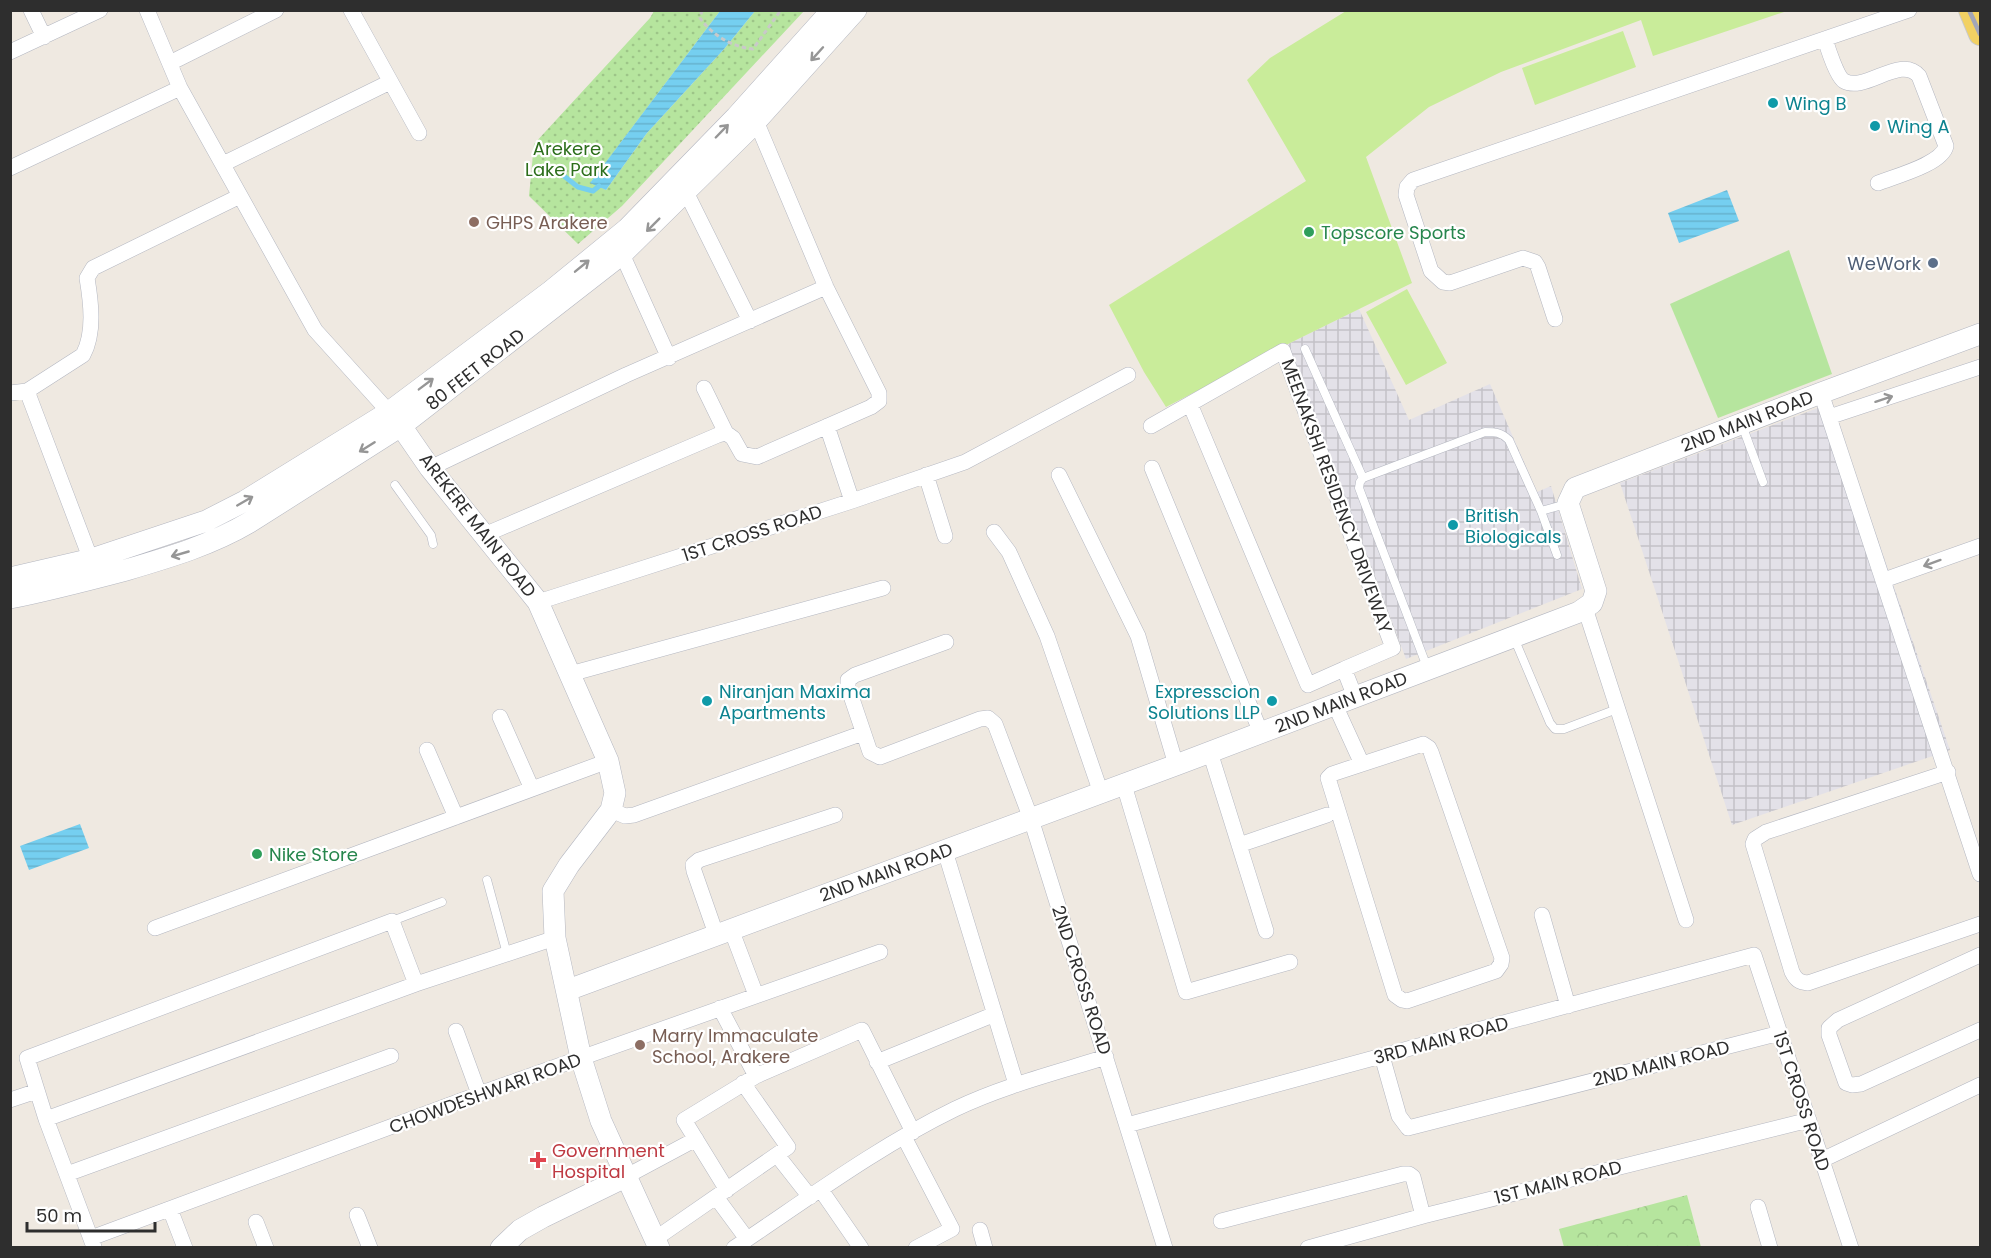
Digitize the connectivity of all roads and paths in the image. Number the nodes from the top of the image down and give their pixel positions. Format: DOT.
graph roads {
  1 [pos="31,10"];
  2 [pos="100,10"];
  3 [pos="147,10"];
  4 [pos="276,10"];
  5 [pos="351,10"];
  6 [pos="702,10"];
  7 [pos="781,10"];
  8 [pos="832,10"];
  9 [pos="856,10"];
  10 [pos="1909,10"];
  11 [pos="1970,10"];
  12 [pos="1980,34"];
  13 [pos="44,36"];
  14 [pos="1825,39"];
  15 [pos="10,52"];
  16 [pos="170,63"];
  17 [pos="390,81"];
  18 [pos="180,88"];
  19 [pos="756,121"];
  20 [pos="419,133"];
  21 [pos="223,164"];
  22 [pos="10,168"];
  23 [pos="1878,183"];
  24 [pos="681,186"];
  25 [pos="240,196"];
  26 [pos="622,254"];
  27 [pos="826,287"];
  28 [pos="1555,319"];
  29 [pos="750,321"];
  30 [pos="1980,334"];
  31 [pos="1305,349"];
  32 [pos="669,358"];
  33 [pos="1980,368"];
  34 [pos="1128,375"];
  35 [pos="704,388"];
  36 [pos="27,391"];
  37 [pos="10,393"];
  38 [pos="1821,393"];
  39 [pos="1190,404"];
  40 [pos="1829,417"];
  41 [pos="395,419"];
  42 [pos="1742,423"];
  43 [pos="827,426"];
  44 [pos="1151,426"];
  45 [pos="726,433"];
  46 [pos="430,468"];
  47 [pos="1152,468"];
  48 [pos="926,475"];
  49 [pos="1059,475"];
  50 [pos="1363,478"];
  51 [pos="1763,483"];
  52 [pos="395,485"];
  53 [pos="852,501"];
  54 [pos="1568,503"];
  55 [pos="1541,511"];
  56 [pos="214,517"];
  57 [pos="994,532"];
  58 [pos="484,535"];
  59 [pos="945,536"];
  60 [pos="223,537"];
  61 [pos="433,544"];
  62 [pos="1980,546"];
  63 [pos="1557,555"];
  64 [pos="94,568"];
  65 [pos="11,580"];
  66 [pos="1884,580"];
  67 [pos="883,588"];
  68 [pos="538,602"];
  69 [pos="1585,608"];
  70 [pos="1514,637"];
  71 [pos="946,642"];
  72 [pos="1347,668"];
  73 [pos="1428,669"];
  74 [pos="570,674"];
  75 [pos="1358,695"];
  76 [pos="1335,705"];
  77 [pos="1617,709"];
  78 [pos="500,717"];
  79 [pos="863,733"];
  80 [pos="1261,733"];
  81 [pos="427,750"];
  82 [pos="1210,752"];
  83 [pos="608,761"];
  84 [pos="1362,764"];
  85 [pos="1176,765"];
  86 [pos="1948,772"];
  87 [pos="1124,785"];
  88 [pos="531,789"];
  89 [pos="1101,793"];
  90 [pos="611,810"];
  91 [pos="835,815"];
  92 [pos="1327,815"];
  93 [pos="456,817"];
  94 [pos="1030,819"];
  95 [pos="1239,845"];
  96 [pos="945,851"];
  97 [pos="1980,874"];
  98 [pos="487,880"];
  99 [pos="442,902"];
  100 [pos="1542,915"];
  101 [pos="1686,920"];
  102 [pos="392,921"];
  103 [pos="1980,924"];
  104 [pos="155,928"];
  105 [pos="1266,931"];
  106 [pos="724,932"];
  107 [pos="555,938"];
  108 [pos="880,951"];
  109 [pos="507,954"];
  110 [pos="1754,955"];
  111 [pos="1980,955"];
  112 [pos="1290,962"];
  113 [pos="416,984"];
  114 [pos="568,990"];
  115 [pos="756,995"];
  116 [pos="1568,1006"];
  117 [pos="720,1008"];
  118 [pos="994,1014"];
  119 [pos="1980,1030"];
  120 [pos="456,1031"];
  121 [pos="1780,1033"];
  122 [pos="391,1056"];
  123 [pos="1382,1056"];
  124 [pos="1106,1057"];
  125 [pos="581,1058"];
  126 [pos="877,1062"];
  127 [pos="749,1079"];
  128 [pos="1016,1084"];
  129 [pos="1980,1085"];
  130 [pos="37,1091"];
  131 [pos="479,1094"];
  132 [pos="10,1100"];
  133 [pos="46,1119"];
  134 [pos="1809,1120"];
  135 [pos="1127,1125"];
  136 [pos="908,1134"];
  137 [pos="696,1139"];
  138 [pos="777,1155"];
  139 [pos="1822,1160"];
  140 [pos="67,1174"];
  141 [pos="625,1177"];
  142 [pos="721,1193"];
  143 [pos="815,1194"];
  144 [pos="1758,1207"];
  145 [pos="170,1209"];
  146 [pos="357,1215"];
  147 [pos="1423,1216"];
  148 [pos="1221,1221"];
  149 [pos="256,1222"];
  150 [pos="980,1230"];
  151 [pos="93,1243"];
  152 [pos="657,1243"];
  153 [pos="741,1243"];
  154 [pos="504,1247"];
  155 [pos="185,1248"];
  156 [pos="266,1248"];
  157 [pos="370,1248"];
  158 [pos="861,1248"];
  159 [pos="916,1248"];
  160 [pos="985,1248"];
  161 [pos="1165,1248"];
  162 [pos="1308,1248"];
  163 [pos="1770,1248"];
  164 [pos="1851,1248"];
  1 -- 13 [label="street"];
  2 -- 13 [label="street"];
  3 -- 16 [label="street, AREKERE MAIN ROAD"];
  4 -- 16 [label="street"];
  5 -- 17 [label="street"];
  6 -- 7 [label="path"];
  24 -- 8 [label="street, 80 FEET ROAD, one-way"];
  9 -- 19 [label="street, 80 FEET ROAD, one-way"];
  10 -- 14 [label="street"];
  11 -- 12 [label="main road"];
  13 -- 15 [label="street"];
  14 -- 23 [label="street"];
  14 -- 28 [label="street"];
  16 -- 18 [label="street, AREKERE MAIN ROAD"];
  17 -- 20 [label="street"];
  17 -- 21 [label="street"];
  18 -- 21 [label="street, AREKERE MAIN ROAD"];
  18 -- 22 [label="street"];
  19 -- 24 [label="street, 80 FEET ROAD"];
  19 -- 27 [label="street"];
  21 -- 25 [label="street, AREKERE MAIN ROAD"];
  24 -- 26 [label="street, 80 FEET ROAD, one-way"];
  24 -- 29 [label="street"];
  41 -- 24 [label="street, 80 FEET ROAD, one-way"];
  25 -- 36 [label="street"];
  25 -- 41 [label="street, AREKERE MAIN ROAD"];
  26 -- 32 [label="street"];
  26 -- 41 [label="street, 80 FEET ROAD"];
  27 -- 29 [label="street"];
  27 -- 43 [label="street"];
  29 -- 32 [label="street"];
  30 -- 38 [label="street, 2ND MAIN ROAD"];
  31 -- 50 [label="lane"];
  32 -- 46 [label="street"];
  40 -- 33 [label="street, one-way"];
  34 -- 48 [label="street, 1ST CROSS ROAD"];
  35 -- 45 [label="street"];
  36 -- 37 [label="street"];
  36 -- 64 [label="street"];
  38 -- 40 [label="street"];
  38 -- 42 [label="street, 2ND MAIN ROAD"];
  39 -- 44 [label="street"];
  39 -- 72 [label="street, MEENAKSHI RESIDENCY DRIVEWAY"];
  39 -- 72 [label="street, MEENAKSHI RESIDENCY DRIVEWAY"];
  40 -- 66 [label="street"];
  41 -- 46 [label="street, AREKERE MAIN ROAD"];
  56 -- 41 [label="street, 80 FEET ROAD, one-way"];
  41 -- 60 [label="street, 80 FEET ROAD, one-way"];
  42 -- 51 [label="lane"];
  42 -- 54 [label="street, 2ND MAIN ROAD"];
  43 -- 45 [label="street"];
  43 -- 53 [label="street"];
  45 -- 58 [label="street"];
  46 -- 58 [label="street, AREKERE MAIN ROAD"];
  47 -- 80 [label="street"];
  48 -- 53 [label="street, 1ST CROSS ROAD"];
  48 -- 59 [label="street"];
  49 -- 85 [label="street"];
  50 -- 55 [label="lane"];
  50 -- 73 [label="lane"];
  52 -- 61 [label="lane"];
  53 -- 68 [label="street, 1ST CROSS ROAD"];
  54 -- 55 [label="lane"];
  54 -- 69 [label="street"];
  55 -- 63 [label="lane"];
  56 -- 60 [label="street"];
  56 -- 64 [label="street, 80 FEET ROAD"];
  57 -- 89 [label="street"];
  58 -- 68 [label="street, AREKERE MAIN ROAD"];
  60 -- 64 [label="street, 80 FEET ROAD, one-way"];
  62 -- 66 [label="street, one-way"];
  64 -- 65 [label="street, 80 FEET ROAD"];
  66 -- 86 [label="street"];
  67 -- 74 [label="street"];
  68 -- 74 [label="street, AREKERE MAIN ROAD"];
  69 -- 70 [label="street, 2ND MAIN ROAD"];
  69 -- 77 [label="street"];
  70 -- 73 [label="street, 2ND MAIN ROAD"];
  70 -- 77 [label="lane"];
  71 -- 79 [label="street"];
  72 -- 75 [label="street"];
  73 -- 75 [label="street, 2ND MAIN ROAD"];
  74 -- 83 [label="street, AREKERE MAIN ROAD"];
  75 -- 76 [label="street, 2ND MAIN ROAD"];
  76 -- 80 [label="street, 2ND MAIN ROAD"];
  76 -- 84 [label="street"];
  77 -- 101 [label="street"];
  78 -- 88 [label="street"];
  79 -- 90 [label="street"];
  79 -- 94 [label="street, 2ND CROSS ROAD"];
  80 -- 82 [label="street, 2ND MAIN ROAD"];
  81 -- 93 [label="street"];
  82 -- 85 [label="street, 2ND MAIN ROAD"];
  82 -- 95 [label="street"];
  83 -- 88 [label="street"];
  83 -- 90 [label="street, AREKERE MAIN ROAD"];
  84 -- 84 [label="street"];
  85 -- 87 [label="street, 2ND MAIN ROAD"];
  86 -- 97 [label="street"];
  86 -- 103 [label="street"];
  87 -- 89 [label="street, 2ND MAIN ROAD"];
  87 -- 112 [label="street"];
  88 -- 93 [label="street"];
  89 -- 94 [label="street, 2ND MAIN ROAD"];
  90 -- 107 [label="street"];
  91 -- 106 [label="street"];
  92 -- 95 [label="street"];
  93 -- 104 [label="street"];
  94 -- 96 [label="street, 2ND MAIN ROAD"];
  94 -- 124 [label="street, 2ND CROSS ROAD"];
  95 -- 105 [label="street"];
  96 -- 106 [label="street, 2ND MAIN ROAD"];
  96 -- 118 [label="street"];
  98 -- 109 [label="lane"];
  99 -- 102 [label="lane"];
  100 -- 116 [label="street"];
  102 -- 113 [label="street"];
  102 -- 130 [label="street"];
  106 -- 114 [label="street, 2ND MAIN ROAD"];
  106 -- 115 [label="street"];
  107 -- 109 [label="street"];
  107 -- 114 [label="street"];
  108 -- 115 [label="street, CHOWDESHWARI ROAD"];
  109 -- 113 [label="street"];
  110 -- 116 [label="street, 3RD MAIN ROAD"];
  110 -- 121 [label="street, 1ST CROSS ROAD"];
  111 -- 119 [label="street"];
  113 -- 133 [label="street"];
  114 -- 125 [label="street"];
  115 -- 117 [label="street, CHOWDESHWARI ROAD"];
  116 -- 123 [label="street, 3RD MAIN ROAD"];
  117 -- 125 [label="street, CHOWDESHWARI ROAD"];
  117 -- 127 [label="street"];
  118 -- 126 [label="street"];
  118 -- 128 [label="street"];
  120 -- 131 [label="street"];
  121 -- 123 [label="street, 2ND MAIN ROAD"];
  121 -- 134 [label="street, 1ST CROSS ROAD"];
  122 -- 140 [label="street"];
  123 -- 135 [label="street, 3RD MAIN ROAD"];
  124 -- 128 [label="street"];
  124 -- 135 [label="street, 2ND CROSS ROAD"];
  125 -- 131 [label="street, CHOWDESHWARI ROAD"];
  125 -- 141 [label="street"];
  126 -- 127 [label="street"];
  126 -- 136 [label="street"];
  127 -- 137 [label="street"];
  127 -- 138 [label="street"];
  128 -- 136 [label="street"];
  129 -- 139 [label="street"];
  130 -- 132 [label="street"];
  130 -- 133 [label="street"];
  131 -- 145 [label="street, CHOWDESHWARI ROAD"];
  133 -- 140 [label="street"];
  134 -- 139 [label="street, 1ST CROSS ROAD"];
  134 -- 147 [label="street, 1ST MAIN ROAD"];
  135 -- 161 [label="street, 2ND CROSS ROAD"];
  136 -- 143 [label="street"];
  136 -- 159 [label="street"];
  137 -- 141 [label="street"];
  137 -- 142 [label="street"];
  138 -- 142 [label="street"];
  138 -- 143 [label="street"];
  139 -- 164 [label="street, 1ST CROSS ROAD"];
  140 -- 151 [label="street"];
  141 -- 152 [label="street"];
  141 -- 154 [label="street"];
  142 -- 152 [label="street"];
  142 -- 153 [label="street"];
  143 -- 153 [label="street"];
  143 -- 158 [label="street"];
  144 -- 163 [label="street"];
  145 -- 151 [label="street, CHOWDESHWARI ROAD"];
  145 -- 155 [label="street"];
  146 -- 157 [label="street"];
  147 -- 148 [label="street"];
  147 -- 162 [label="street, 1ST MAIN ROAD"];
  149 -- 156 [label="street"];
  150 -- 160 [label="street"];
}
